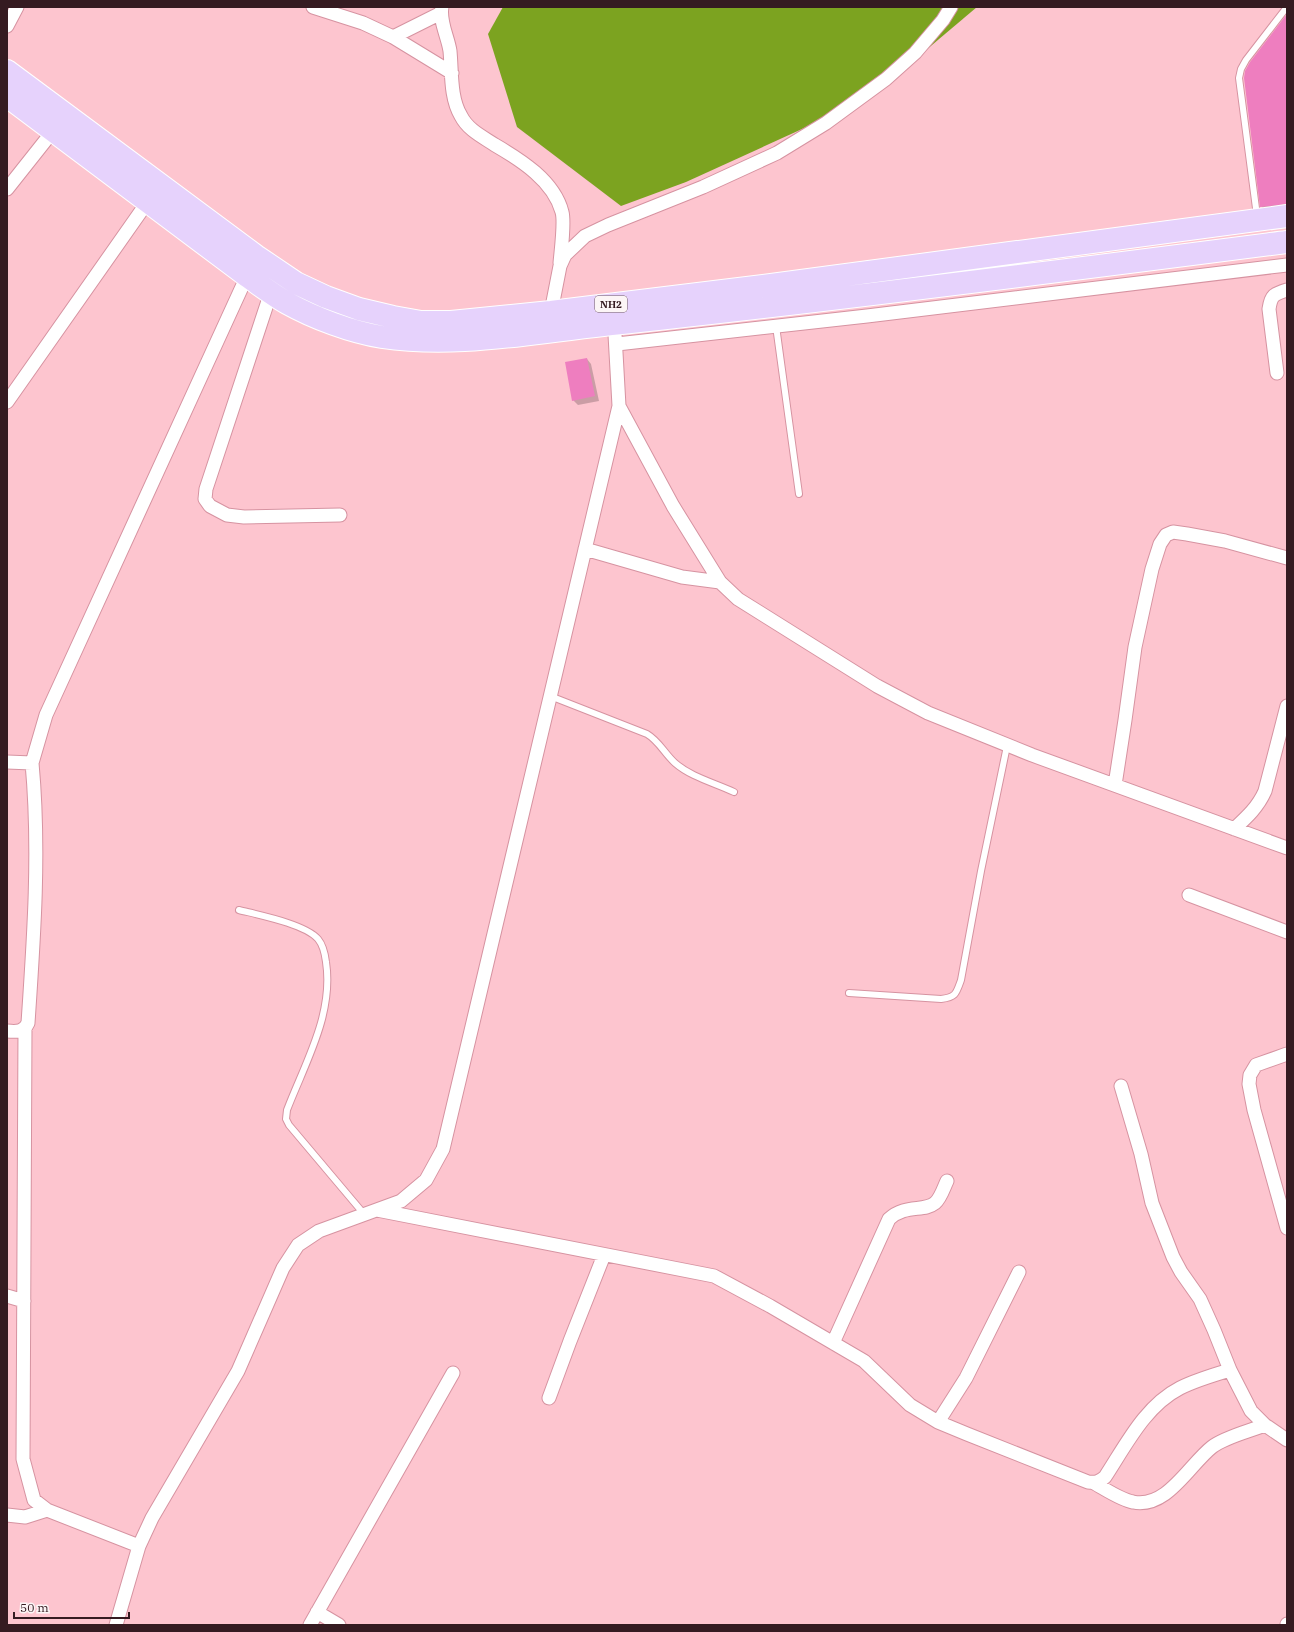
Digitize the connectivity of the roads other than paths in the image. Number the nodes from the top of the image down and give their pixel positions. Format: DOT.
graph roads {
  1 [pos="17,7"];
  2 [pos="313,7"];
  3 [pos="951,7"];
  4 [pos="1286,7"];
  5 [pos="441,10"];
  6 [pos="7,26"];
  7 [pos="393,37"];
  8 [pos="7,71"];
  9 [pos="452,73"];
  10 [pos="13,97"];
  11 [pos="53,131"];
  12 [pos="7,189"];
  13 [pos="154,194"];
  14 [pos="1287,216"];
  15 [pos="1258,220"];
  16 [pos="1287,242"];
  17 [pos="1287,265"];
  18 [pos="560,266"];
  19 [pos="247,276"];
  20 [pos="1287,290"];
  21 [pos="271,292"];
  22 [pos="551,312"];
  23 [pos="615,324"];
  24 [pos="776,326"];
  25 [pos="1277,373"];
  26 [pos="7,402"];
  27 [pos="619,406"];
  28 [pos="799,494"];
  29 [pos="340,515"];
  30 [pos="585,549"];
  31 [pos="1287,558"];
  32 [pos="720,582"];
  33 [pos="550,696"];
  34 [pos="1287,706"];
  35 [pos="1007,746"];
  36 [pos="7,762"];
  37 [pos="32,763"];
  38 [pos="1115,785"];
  39 [pos="734,792"];
  40 [pos="1234,829"];
  41 [pos="1287,848"];
  42 [pos="1189,895"];
  43 [pos="239,910"];
  44 [pos="1287,932"];
  45 [pos="849,993"];
  46 [pos="25,1028"];
  47 [pos="7,1031"];
  48 [pos="1287,1054"];
  49 [pos="1120,1086"];
  50 [pos="947,1181"];
  51 [pos="370,1212"];
  52 [pos="1287,1228"];
  53 [pos="604,1254"];
  54 [pos="1019,1272"];
  55 [pos="7,1296"];
  56 [pos="24,1301"];
  57 [pos="833,1343"];
  58 [pos="1230,1370"];
  59 [pos="453,1373"];
  60 [pos="549,1398"];
  61 [pos="938,1422"];
  62 [pos="1265,1425"];
  63 [pos="1287,1440"];
  64 [pos="1094,1483"];
  65 [pos="47,1510"];
  66 [pos="7,1515"];
  67 [pos="139,1546"];
  68 [pos="317,1612"];
  69 [pos="116,1625"];
  70 [pos="310,1625"];
  71 [pos="339,1625"];
  1 -- 6 [label="street"];
  2 -- 7 [label="street"];
  3 -- 18 [label="street"];
  4 -- 15 [label="lane"];
  5 -- 7 [label="street"];
  5 -- 9 [label="street"];
  7 -- 9 [label="street"];
  8 -- 10 [label="highway, NH2"];
  9 -- 18 [label="street"];
  10 -- 11 [label="highway, NH2"];
  10 -- 13 [label="highway, NH2"];
  11 -- 12 [label="street"];
  11 -- 13 [label="highway, NH2"];
  13 -- 19 [label="highway, NH2"];
  13 -- 22 [label="highway, NH2"];
  13 -- 26 [label="street"];
  14 -- 15 [label="highway, NH2"];
  15 -- 23 [label="highway, NH2"];
  16 -- 23 [label="highway, NH2"];
  17 -- 24 [label="street"];
  18 -- 22 [label="street"];
  19 -- 21 [label="highway, NH2"];
  19 -- 37 [label="street"];
  20 -- 25 [label="street"];
  21 -- 23 [label="highway, NH2"];
  21 -- 29 [label="street"];
  22 -- 23 [label="highway, NH2"];
  23 -- 24 [label="street"];
  23 -- 27 [label="street"];
  24 -- 28 [label="lane"];
  27 -- 30 [label="street"];
  27 -- 32 [label="street"];
  30 -- 32 [label="street"];
  30 -- 33 [label="street"];
  31 -- 38 [label="street"];
  32 -- 35 [label="street"];
  33 -- 39 [label="lane"];
  33 -- 51 [label="street"];
  34 -- 40 [label="street"];
  35 -- 38 [label="street"];
  35 -- 45 [label="lane"];
  36 -- 37 [label="street"];
  37 -- 46 [label="street"];
  38 -- 40 [label="street"];
  40 -- 41 [label="street"];
  42 -- 44 [label="street"];
  43 -- 51 [label="lane"];
  46 -- 47 [label="street"];
  46 -- 56 [label="street"];
  48 -- 52 [label="street"];
  49 -- 58 [label="street"];
  50 -- 57 [label="street"];
  51 -- 53 [label="street"];
  51 -- 67 [label="street"];
  53 -- 57 [label="street"];
  53 -- 60 [label="street"];
  54 -- 61 [label="street"];
  55 -- 56 [label="street"];
  56 -- 65 [label="street"];
  57 -- 61 [label="street"];
  58 -- 62 [label="street"];
  58 -- 64 [label="street"];
  59 -- 68 [label="street"];
  61 -- 64 [label="street"];
  62 -- 63 [label="street"];
  62 -- 64 [label="street"];
  65 -- 66 [label="street"];
  65 -- 67 [label="street"];
  67 -- 69 [label="street"];
  68 -- 70 [label="street"];
  68 -- 71 [label="street"];
}
